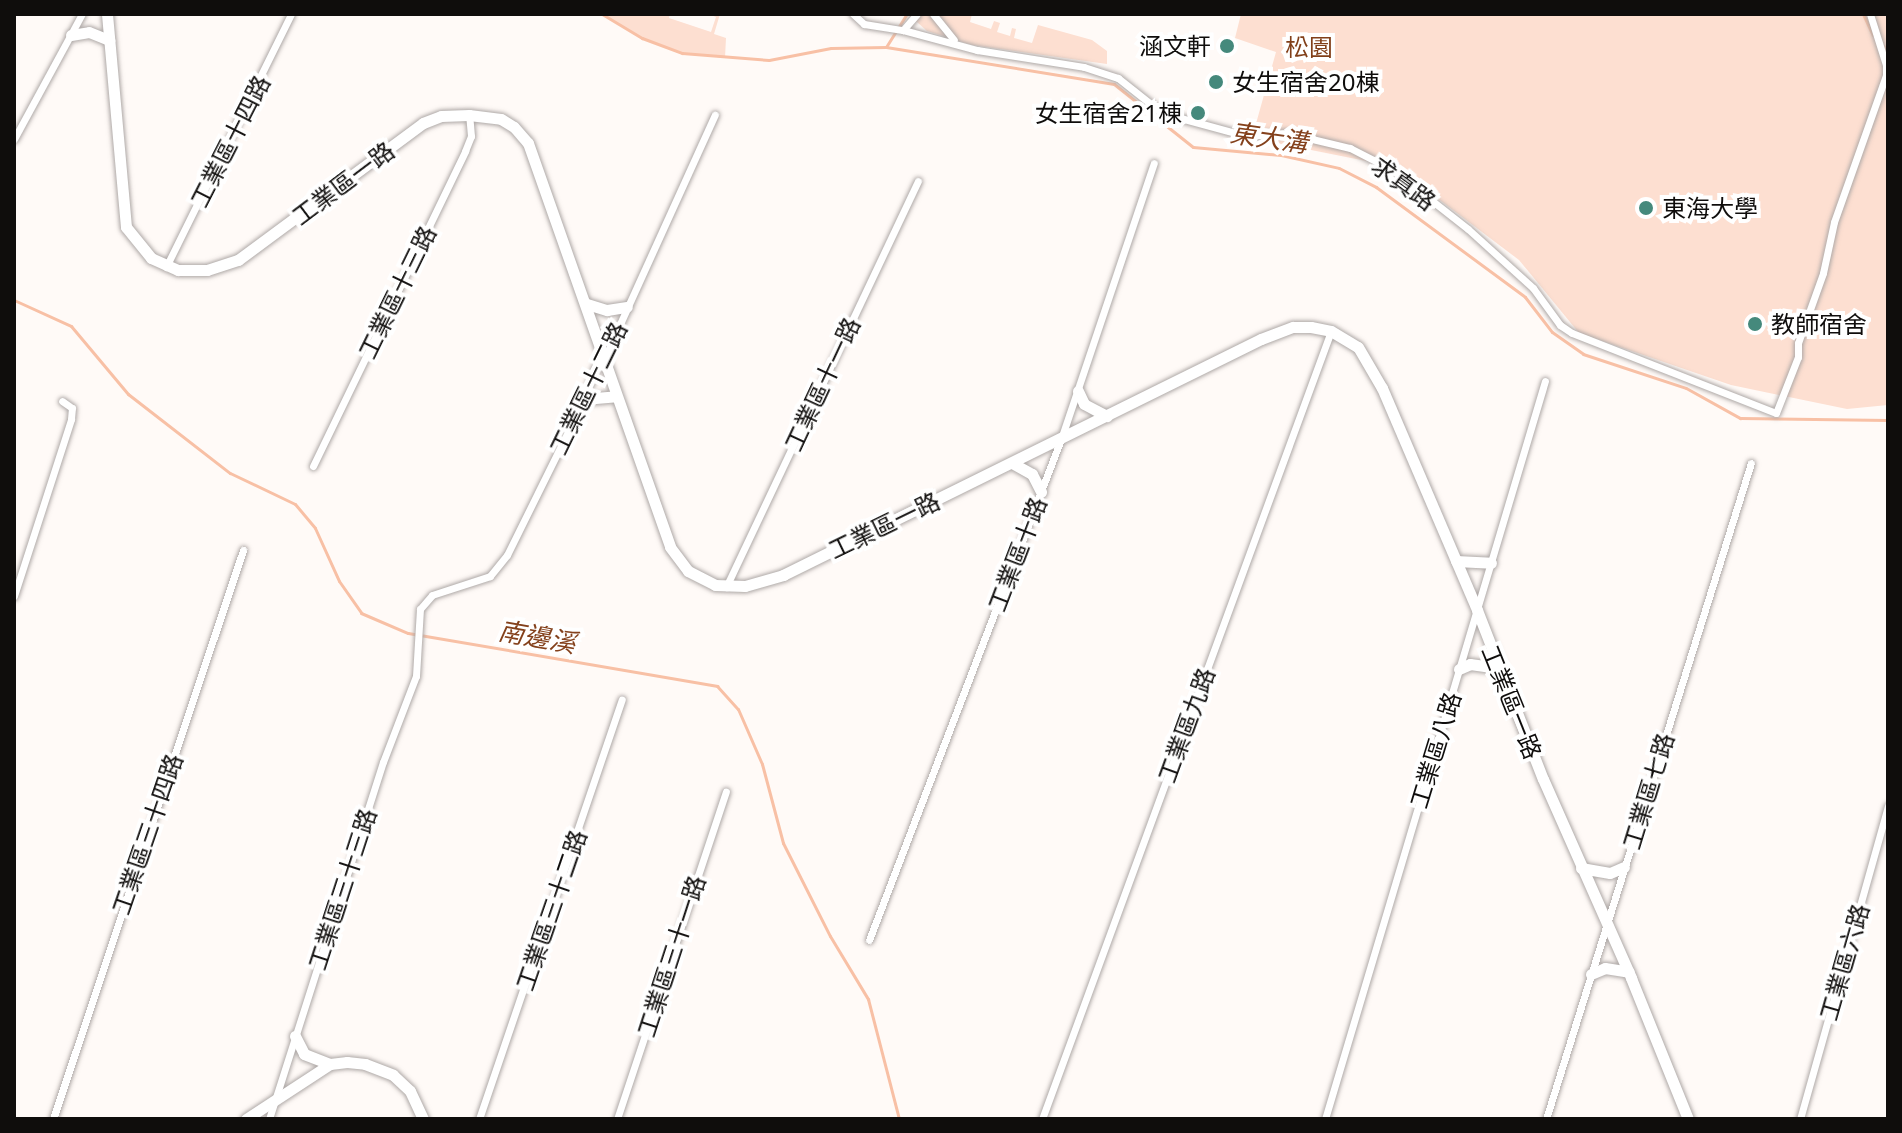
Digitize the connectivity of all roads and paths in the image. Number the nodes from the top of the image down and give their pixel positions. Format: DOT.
graph roads {
  1 [pos="82,14"];
  2 [pos="107,14"];
  3 [pos="291,14"];
  4 [pos="853,14"];
  5 [pos="917,14"];
  6 [pos="933,14"];
  7 [pos="1870,14"];
  8 [pos="903,30"];
  9 [pos="71,35"];
  10 [pos="109,40"];
  11 [pos="956,42"];
  12 [pos="469,115"];
  13 [pos="715,115"];
  14 [pos="14,139"];
  15 [pos="1154,163"];
  16 [pos="918,181"];
  17 [pos="166,267"];
  18 [pos="587,304"];
  19 [pos="627,307"];
  20 [pos="1331,331"];
  21 [pos="605,357"];
  22 [pos="1545,381"];
  23 [pos="1078,391"];
  24 [pos="616,396"];
  25 [pos="584,399"];
  26 [pos="62,401"];
  27 [pos="1107,416"];
  28 [pos="1061,439"];
  29 [pos="1012,463"];
  30 [pos="1751,463"];
  31 [pos="313,466"];
  32 [pos="1041,492"];
  33 [pos="243,550"];
  34 [pos="1456,561"];
  35 [pos="1491,563"];
  36 [pos="726,587"];
  37 [pos="14,596"];
  38 [pos="1477,610"];
  39 [pos="419,617"];
  40 [pos="1499,668"];
  41 [pos="1459,669"];
  42 [pos="622,700"];
  43 [pos="726,792"];
  44 [pos="1888,806"];
  45 [pos="1624,867"];
  46 [pos="1581,868"];
  47 [pos="1607,924"];
  48 [pos="869,940"];
  49 [pos="1629,972"];
  50 [pos="1591,974"];
  51 [pos="295,1036"];
  52 [pos="330,1064"];
  53 [pos="275,1100"];
  54 [pos="53,1119"];
  55 [pos="246,1119"];
  56 [pos="269,1119"];
  57 [pos="423,1119"];
  58 [pos="479,1119"];
  59 [pos="617,1119"];
  60 [pos="1042,1119"];
  61 [pos="1325,1119"];
  62 [pos="1546,1119"];
  63 [pos="1688,1119"];
  64 [pos="1800,1119"];
  1 -- 9 [label="street"];
  2 -- 10 [label="street"];
  3 -- 17 [label="street, 工業區十四路"];
  4 -- 8 [label="street, 求真路"];
  5 -- 8 [label="street"];
  6 -- 11 [label="street"];
  7 -- 11 [label="street, 求真路"];
  8 -- 11 [label="street, 求真路"];
  9 -- 10 [label="street"];
  9 -- 14 [label="street"];
  10 -- 17 [label="street"];
  12 -- 17 [label="street, 工業區一路"];
  12 -- 18 [label="street, 工業區一路"];
  12 -- 31 [label="street, 工業區十三路"];
  13 -- 19 [label="street, 工業區十二路"];
  15 -- 23 [label="street, 工業區十路"];
  16 -- 36 [label="street, 工業區十一路"];
  18 -- 19 [label="street"];
  18 -- 21 [label="street, 工業區一路"];
  19 -- 21 [label="street, 工業區十二路"];
  20 -- 27 [label="street, 工業區一路"];
  20 -- 34 [label="street, 工業區一路"];
  20 -- 60 [label="street, 工業區九路"];
  21 -- 24 [label="street, 工業區一路"];
  21 -- 25 [label="street, 工業區十二路"];
  22 -- 35 [label="street, 工業區八路"];
  23 -- 27 [label="street"];
  23 -- 28 [label="street, 工業區十路"];
  24 -- 25 [label="street"];
  24 -- 36 [label="street, 工業區一路"];
  25 -- 39 [label="street, 工業區十二路"];
  26 -- 37 [label="street"];
  27 -- 28 [label="street, 工業區一路"];
  28 -- 29 [label="street, 工業區一路"];
  28 -- 32 [label="street, 工業區十路"];
  29 -- 32 [label="street"];
  29 -- 36 [label="street, 工業區一路"];
  30 -- 45 [label="street, 工業區七路"];
  32 -- 48 [label="street, 工業區十路"];
  33 -- 54 [label="street, 工業區三十四路"];
  34 -- 35 [label="street"];
  34 -- 38 [label="street, 工業區一路"];
  35 -- 38 [label="street, 工業區八路"];
  38 -- 40 [label="street, 工業區一路"];
  38 -- 41 [label="street, 工業區八路"];
  39 -- 51 [label="street, 工業區三十三路"];
  40 -- 41 [label="street"];
  40 -- 46 [label="street, 工業區一路"];
  41 -- 61 [label="street, 工業區八路"];
  42 -- 58 [label="street, 工業區三十二路"];
  43 -- 59 [label="street, 工業區三十一路"];
  44 -- 64 [label="street, 工業區六路"];
  45 -- 46 [label="street"];
  45 -- 47 [label="street, 工業區七路"];
  46 -- 47 [label="street, 工業區一路"];
  47 -- 49 [label="street, 工業區一路"];
  47 -- 50 [label="street, 工業區七路"];
  49 -- 50 [label="street"];
  49 -- 63 [label="street, 工業區一路"];
  50 -- 62 [label="street, 工業區七路"];
  51 -- 52 [label="street"];
  51 -- 53 [label="street, 工業區三十三路"];
  52 -- 53 [label="street"];
  52 -- 57 [label="street"];
  53 -- 55 [label="street"];
  53 -- 56 [label="street, 工業區三十三路"];
}
